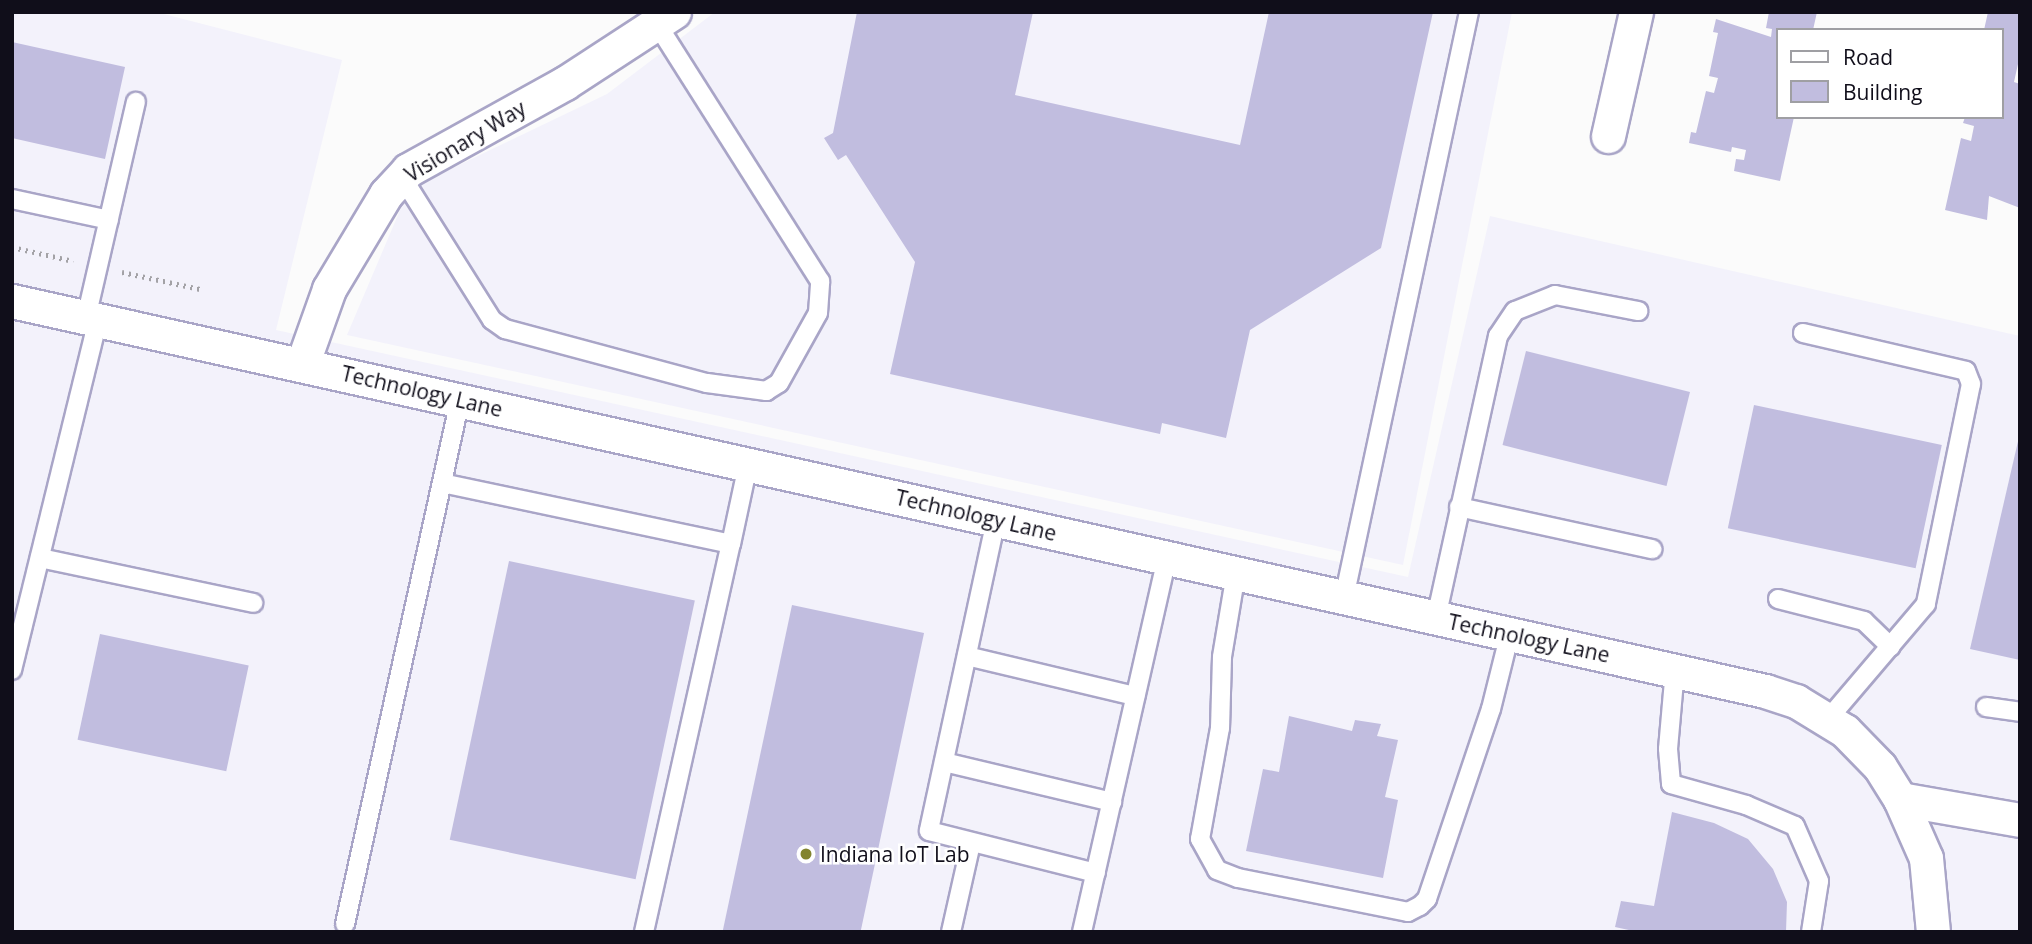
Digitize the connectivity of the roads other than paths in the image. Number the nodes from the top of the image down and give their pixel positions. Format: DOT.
graph roads {
  1 [pos="1469,12"];
  2 [pos="1636,12"];
  3 [pos="666,19"];
  4 [pos="136,102"];
  5 [pos="1608,136"];
  6 [pos="402,177"];
  7 [pos="12,199"];
  8 [pos="109,220"];
  9 [pos="12,301"];
  10 [pos="1638,311"];
  11 [pos="92,319"];
  12 [pos="1803,333"];
  13 [pos="302,365"];
  14 [pos="460,400"];
  15 [pos="748,465"];
  16 [pos="442,483"];
  17 [pos="1459,507"];
  18 [pos="996,520"];
  19 [pos="731,544"];
  20 [pos="1653,549"];
  21 [pos="40,558"];
  22 [pos="1167,558"];
  23 [pos="1236,573"];
  24 [pos="1344,598"];
  25 [pos="1778,599"];
  26 [pos="253,603"];
  27 [pos="1436,618"];
  28 [pos="1510,634"];
  29 [pos="1891,647"];
  30 [pos="967,656"];
  31 [pos="1675,669"];
  32 [pos="12,670"];
  33 [pos="1135,696"];
  34 [pos="1986,707"];
  35 [pos="2020,712"];
  36 [pos="1828,719"];
  37 [pos="944,762"];
  38 [pos="1900,799"];
  39 [pos="1112,802"];
  40 [pos="2020,820"];
  41 [pos="971,843"];
  42 [pos="1096,873"];
  43 [pos="345,924"];
  44 [pos="644,932"];
  45 [pos="951,932"];
  46 [pos="1082,932"];
  47 [pos="1811,932"];
  48 [pos="1933,932"];
  1 -- 24 [label="lane"];
  2 -- 5 [label="street"];
  3 -- 6 [label="street, Visionary Way"];
  3 -- 6 [label="lane"];
  4 -- 8 [label="lane"];
  6 -- 13 [label="street, Visionary Way"];
  7 -- 8 [label="lane"];
  8 -- 11 [label="lane"];
  9 -- 11 [label="street, Technology Lane"];
  10 -- 17 [label="lane"];
  11 -- 13 [label="street, Technology Lane"];
  11 -- 21 [label="lane"];
  12 -- 29 [label="lane"];
  13 -- 14 [label="street, Technology Lane"];
  14 -- 15 [label="street, Technology Lane"];
  14 -- 16 [label="lane"];
  15 -- 18 [label="street, Technology Lane"];
  15 -- 19 [label="lane"];
  16 -- 19 [label="lane"];
  16 -- 43 [label="lane"];
  17 -- 20 [label="lane"];
  17 -- 27 [label="lane"];
  18 -- 22 [label="street, Technology Lane"];
  18 -- 30 [label="lane"];
  19 -- 44 [label="lane"];
  21 -- 26 [label="lane"];
  21 -- 32 [label="lane"];
  22 -- 23 [label="street, Technology Lane"];
  22 -- 33 [label="lane"];
  23 -- 24 [label="street, Technology Lane"];
  23 -- 28 [label="lane"];
  24 -- 27 [label="street, Technology Lane"];
  25 -- 29 [label="lane"];
  27 -- 28 [label="street, Technology Lane"];
  28 -- 31 [label="street, Technology Lane"];
  29 -- 36 [label="lane"];
  30 -- 33 [label="lane"];
  30 -- 37 [label="lane"];
  31 -- 36 [label="street, Technology Lane"];
  31 -- 47 [label="lane"];
  33 -- 39 [label="lane"];
  34 -- 35 [label="lane"];
  36 -- 38 [label="street, Technology Lane"];
  37 -- 39 [label="lane"];
  37 -- 41 [label="lane"];
  38 -- 40 [label="street"];
  38 -- 48 [label="street, Technology Lane"];
  39 -- 42 [label="lane"];
  41 -- 42 [label="lane"];
  41 -- 45 [label="lane"];
  42 -- 46 [label="lane"];
}
